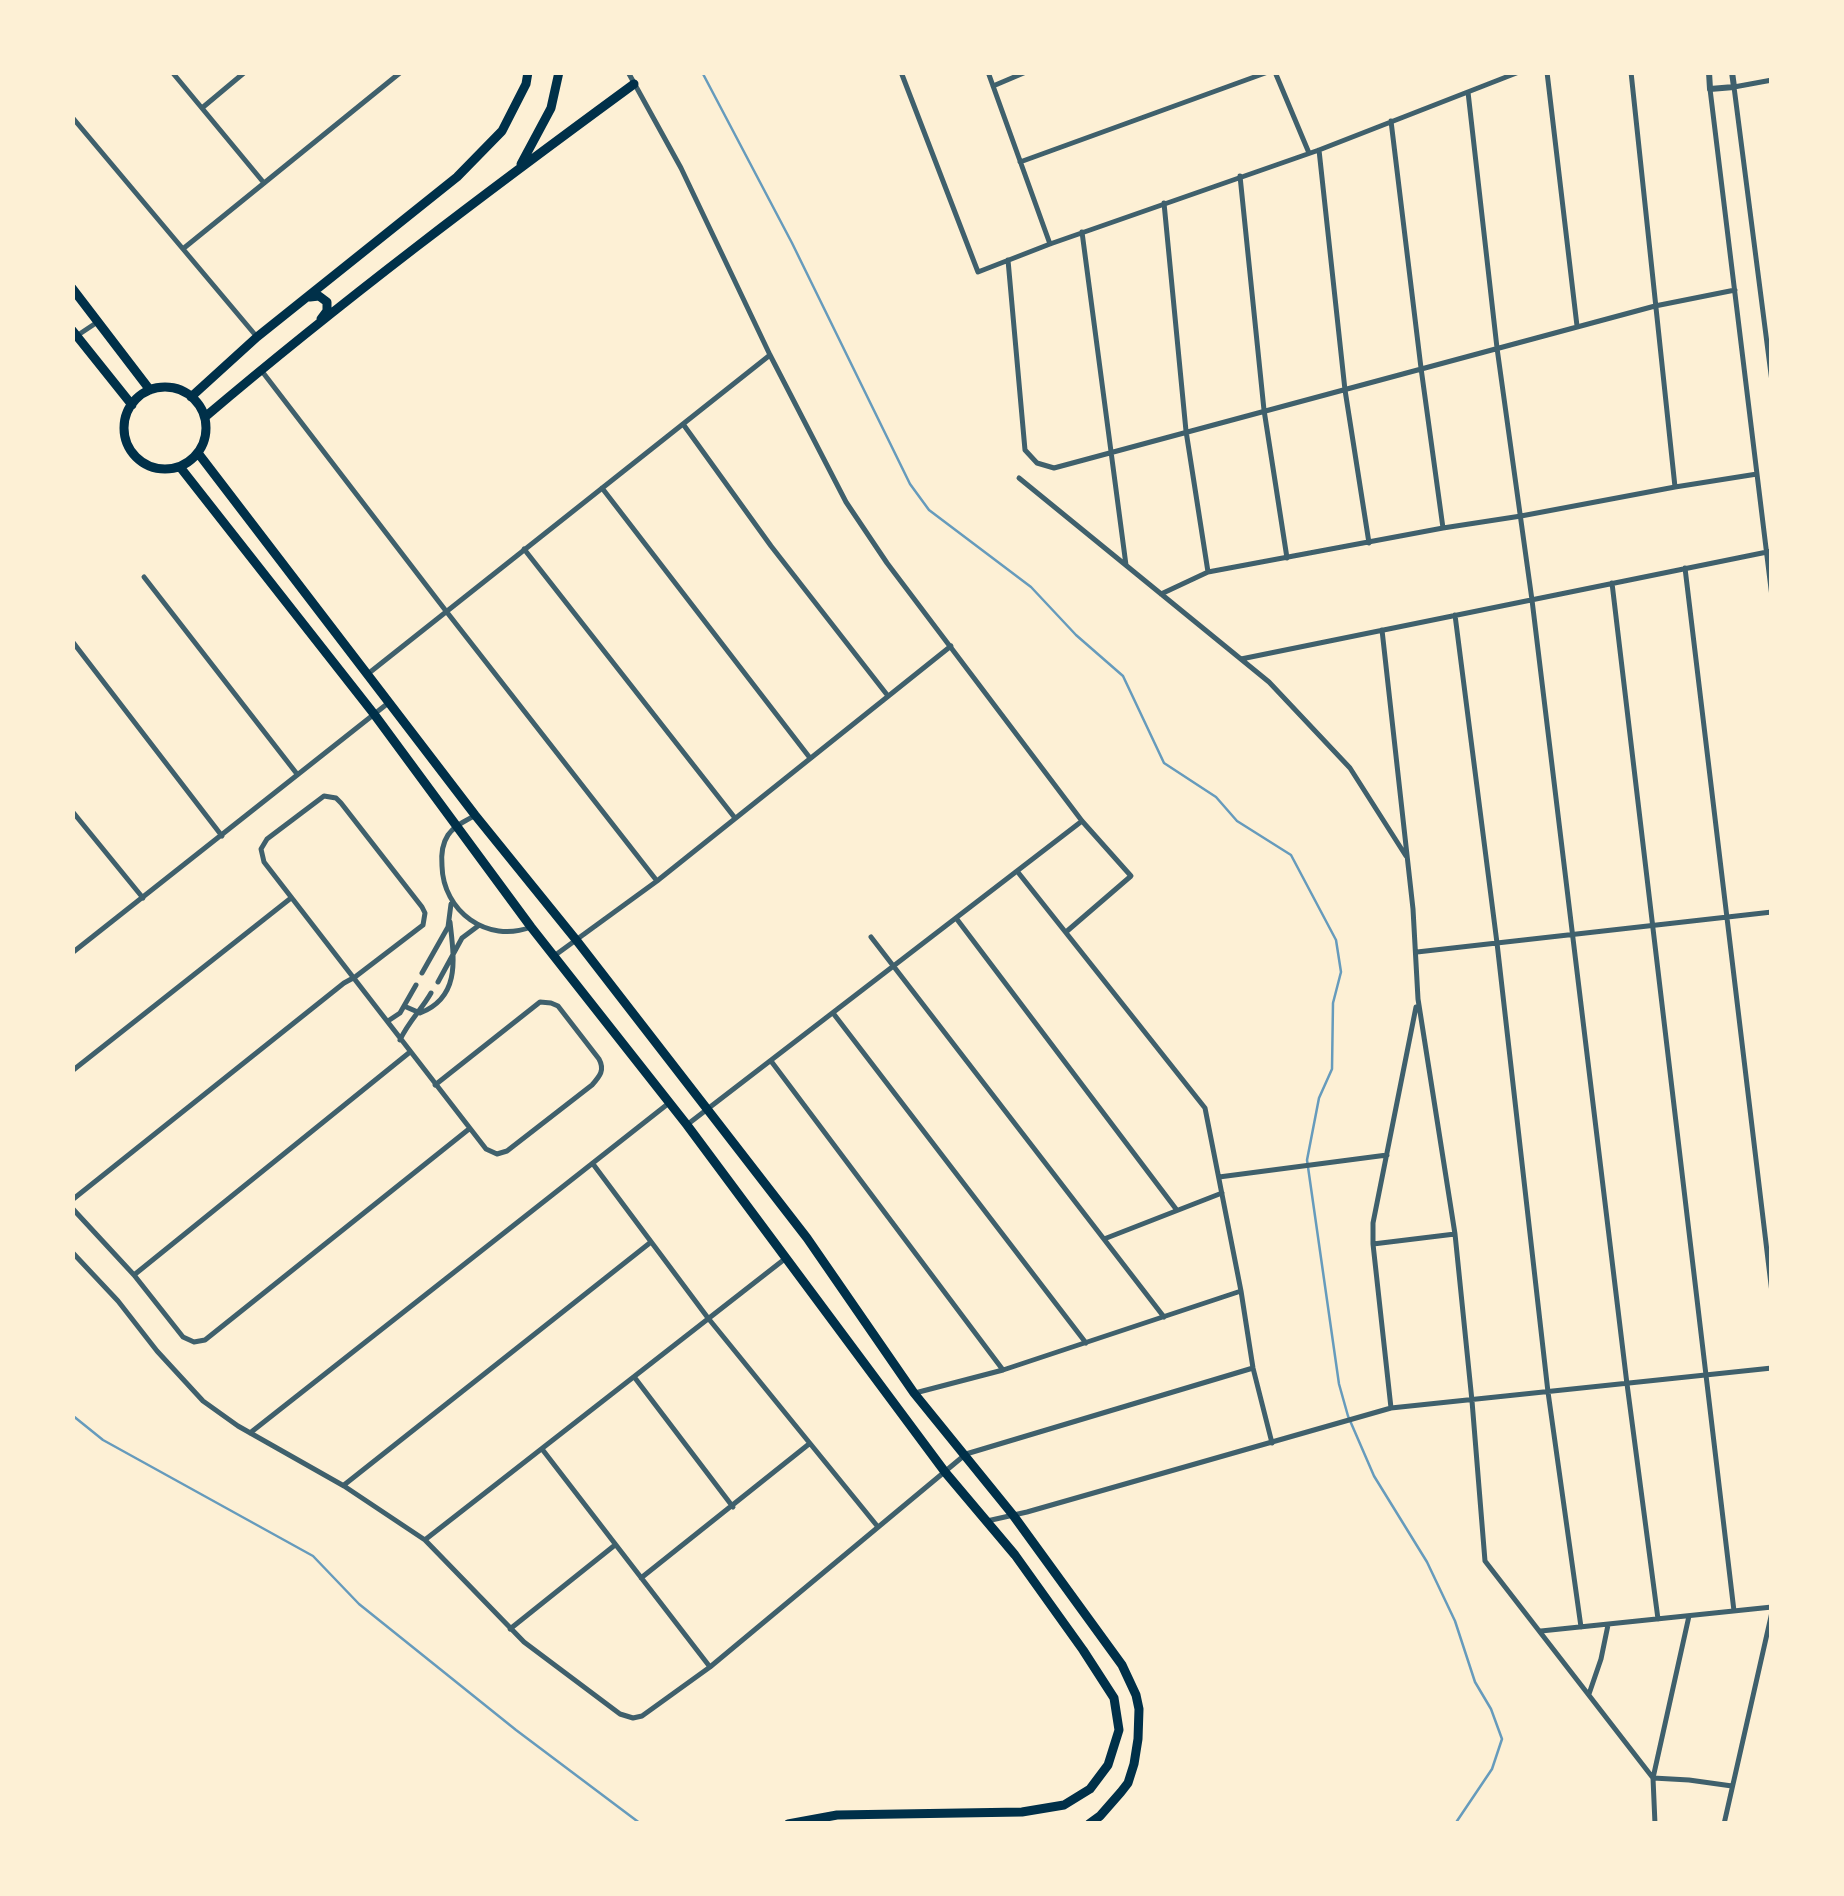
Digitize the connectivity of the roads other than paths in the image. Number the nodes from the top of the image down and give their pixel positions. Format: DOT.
graph roads {
  1 [pos="172,72"];
  2 [pos="245,72"];
  3 [pos="400,72"];
  4 [pos="528,72"];
  5 [pos="559,72"];
  6 [pos="628,72"];
  7 [pos="901,72"];
  8 [pos="988,72"];
  9 [pos="1026,72"];
  10 [pos="1271,72"];
  11 [pos="1520,72"];
  12 [pos="1548,72"];
  13 [pos="1630,72"];
  14 [pos="1709,72"];
  15 [pos="1732,72"];
  16 [pos="1772,80"];
  17 [pos="634,84"];
  18 [pos="993,86"];
  19 [pos="1734,86"];
  20 [pos="1710,89"];
  21 [pos="1468,92"];
  22 [pos="202,108"];
  23 [pos="72,117"];
  24 [pos="1390,121"];
  25 [pos="1318,150"];
  26 [pos="1309,154"];
  27 [pos="1020,162"];
  28 [pos="520,167"];
  29 [pos="1240,176"];
  30 [pos="264,182"];
  31 [pos="1164,203"];
  32 [pos="1082,232"];
  33 [pos="1050,244"];
  34 [pos="184,248"];
  35 [pos="1008,260"];
  36 [pos="72,288"];
  37 [pos="1734,290"];
  38 [pos="306,298"];
  39 [pos="1655,306"];
  40 [pos="99,321"];
  41 [pos="1577,326"];
  42 [pos="309,332"];
  43 [pos="74,335"];
  44 [pos="258,337"];
  45 [pos="1497,348"];
  46 [pos="770,355"];
  47 [pos="1420,368"];
  48 [pos="261,370"];
  49 [pos="1772,382"];
  50 [pos="150,390"];
  51 [pos="1345,390"];
  52 [pos="191,396"];
  53 [pos="132,406"];
  54 [pos="1264,410"];
  55 [pos="205,418"];
  56 [pos="683,424"];
  57 [pos="1186,431"];
  58 [pos="1109,451"];
  59 [pos="198,453"];
  60 [pos="180,467"];
  61 [pos="1758,474"];
  62 [pos="1019,478"];
  63 [pos="1674,487"];
  64 [pos="602,488"];
  65 [pos="1522,516"];
  66 [pos="1444,528"];
  67 [pos="1369,543"];
  68 [pos="524,550"];
  69 [pos="1769,551"];
  70 [pos="1287,558"];
  71 [pos="1126,565"];
  72 [pos="1685,568"];
  73 [pos="1208,572"];
  74 [pos="144,577"];
  75 [pos="1612,583"];
  76 [pos="1162,594"];
  77 [pos="1772,597"];
  78 [pos="1532,600"];
  79 [pos="446,611"];
  80 [pos="1455,615"];
  81 [pos="1382,630"];
  82 [pos="72,641"];
  83 [pos="951,646"];
  84 [pos="1241,659"];
  85 [pos="368,673"];
  86 [pos="888,696"];
  87 [pos="390,702"];
  88 [pos="374,714"];
  89 [pos="810,758"];
  90 [pos="298,774"];
  91 [pos="72,811"];
  92 [pos="475,815"];
  93 [pos="735,818"];
  94 [pos="79,820"];
  95 [pos="1082,821"];
  96 [pos="72,825"];
  97 [pos="456,827"];
  98 [pos="222,836"];
  99 [pos="1408,858"];
  100 [pos="1017,871"];
  101 [pos="657,881"];
  102 [pos="143,898"];
  103 [pos="291,898"];
  104 [pos="452,901"];
  105 [pos="1772,912"];
  106 [pos="956,918"];
  107 [pos="1726,918"];
  108 [pos="450,922"];
  109 [pos="478,926"];
  110 [pos="1652,926"];
  111 [pos="531,927"];
  112 [pos="1066,932"];
  113 [pos="1574,935"];
  114 [pos="871,936"];
  115 [pos="577,941"];
  116 [pos="1497,944"];
  117 [pos="1415,952"];
  118 [pos="72,953"];
  119 [pos="453,954"];
  120 [pos="554,956"];
  121 [pos="893,967"];
  122 [pos="422,973"];
  123 [pos="355,978"];
  124 [pos="438,982"];
  125 [pos="416,985"];
  126 [pos="431,994"];
  127 [pos="1418,999"];
  128 [pos="404,1006"];
  129 [pos="420,1012"];
  130 [pos="833,1013"];
  131 [pos="387,1022"];
  132 [pos="400,1040"];
  133 [pos="410,1052"];
  134 [pos="771,1061"];
  135 [pos="72,1071"];
  136 [pos="435,1085"];
  137 [pos="670,1103"];
  138 [pos="708,1109"];
  139 [pos="687,1125"];
  140 [pos="469,1129"];
  141 [pos="1387,1155"];
  142 [pos="593,1164"];
  143 [pos="1219,1177"];
  144 [pos="1222,1192"];
  145 [pos="72,1200"];
  146 [pos="72,1208"];
  147 [pos="1176,1209"];
  148 [pos="1455,1234"];
  149 [pos="1104,1239"];
  150 [pos="652,1242"];
  151 [pos="1373,1244"];
  152 [pos="72,1252"];
  153 [pos="786,1258"];
  154 [pos="134,1275"];
  155 [pos="1242,1291"];
  156 [pos="1772,1293"];
  157 [pos="1164,1317"];
  158 [pos="708,1318"];
  159 [pos="1086,1343"];
  160 [pos="1253,1368"];
  161 [pos="1772,1368"];
  162 [pos="1002,1370"];
  163 [pos="1706,1375"];
  164 [pos="634,1378"];
  165 [pos="1627,1384"];
  166 [pos="1548,1392"];
  167 [pos="914,1393"];
  168 [pos="1472,1400"];
  169 [pos="1391,1408"];
  170 [pos="250,1434"];
  171 [pos="1272,1442"];
  172 [pos="809,1444"];
  173 [pos="542,1449"];
  174 [pos="966,1454"];
  175 [pos="945,1472"];
  176 [pos="344,1486"];
  177 [pos="733,1507"];
  178 [pos="1013,1515"];
  179 [pos="987,1521"];
  180 [pos="878,1528"];
  181 [pos="425,1540"];
  182 [pos="615,1545"];
  183 [pos="642,1578"];
  184 [pos="1772,1609"];
  185 [pos="1734,1611"];
  186 [pos="1689,1616"];
  187 [pos="1658,1619"];
  188 [pos="1608,1624"];
  189 [pos="1580,1627"];
  190 [pos="510,1629"];
  191 [pos="1541,1631"];
  192 [pos="710,1667"];
  193 [pos="1589,1694"];
  194 [pos="1653,1778"];
  195 [pos="1732,1786"];
  196 [pos="788,1824"];
  197 [pos="1089,1824"];
  198 [pos="1655,1824"];
  199 [pos="1724,1824"];
  1 -- 22 [label="street"];
  2 -- 22 [label="street"];
  3 -- 30 [label="street"];
  4 -- 38 [label="main road"];
  5 -- 28 [label="main road"];
  6 -- 17 [label="street"];
  7 -- 35 [label="street"];
  8 -- 18 [label="street"];
  9 -- 18 [label="street"];
  10 -- 26 [label="street"];
  10 -- 27 [label="street"];
  11 -- 21 [label="street"];
  12 -- 41 [label="street"];
  13 -- 39 [label="street"];
  14 -- 20 [label="street"];
  15 -- 19 [label="street"];
  16 -- 19 [label="street"];
  17 -- 28 [label="main road"];
  17 -- 46 [label="street"];
  18 -- 27 [label="street"];
  19 -- 20 [label="street"];
  19 -- 49 [label="street"];
  20 -- 37 [label="street"];
  21 -- 24 [label="street"];
  21 -- 45 [label="street"];
  22 -- 30 [label="street"];
  23 -- 34 [label="street"];
  24 -- 25 [label="street"];
  24 -- 47 [label="street"];
  25 -- 26 [label="street"];
  25 -- 51 [label="street"];
  26 -- 29 [label="street"];
  27 -- 33 [label="street"];
  28 -- 42 [label="main road"];
  29 -- 31 [label="street"];
  29 -- 54 [label="street"];
  30 -- 34 [label="street"];
  31 -- 32 [label="street"];
  31 -- 57 [label="street"];
  32 -- 33 [label="street"];
  32 -- 58 [label="street"];
  33 -- 35 [label="street"];
  34 -- 44 [label="street"];
  35 -- 58 [label="street"];
  36 -- 40 [label="main road"];
  37 -- 39 [label="street"];
  37 -- 61 [label="street"];
  38 -- 42 [label="main road"];
  38 -- 44 [label="main road"];
  39 -- 41 [label="street"];
  39 -- 63 [label="street"];
  40 -- 43 [label="street"];
  40 -- 50 [label="main road"];
  41 -- 45 [label="street"];
  42 -- 48 [label="main road"];
  43 -- 53 [label="main road"];
  44 -- 52 [label="main road"];
  45 -- 47 [label="street"];
  45 -- 65 [label="street"];
  46 -- 56 [label="street"];
  46 -- 83 [label="street"];
  47 -- 51 [label="street"];
  47 -- 66 [label="street"];
  48 -- 55 [label="main road"];
  48 -- 79 [label="street"];
  50 -- 52 [label="main road"];
  50 -- 53 [label="main road"];
  51 -- 54 [label="street"];
  51 -- 67 [label="street"];
  52 -- 55 [label="main road"];
  53 -- 60 [label="main road"];
  54 -- 57 [label="street"];
  54 -- 70 [label="street"];
  55 -- 59 [label="main road"];
  56 -- 64 [label="street"];
  56 -- 86 [label="street"];
  57 -- 58 [label="street"];
  57 -- 73 [label="street"];
  58 -- 71 [label="street"];
  59 -- 60 [label="main road"];
  59 -- 85 [label="main road"];
  60 -- 88 [label="main road"];
  61 -- 63 [label="street"];
  61 -- 69 [label="street"];
  62 -- 71 [label="street"];
  63 -- 65 [label="street"];
  64 -- 68 [label="street"];
  64 -- 89 [label="street"];
  65 -- 66 [label="street"];
  65 -- 78 [label="street"];
  66 -- 67 [label="street"];
  67 -- 70 [label="street"];
  68 -- 79 [label="street"];
  68 -- 93 [label="street"];
  69 -- 72 [label="street"];
  69 -- 77 [label="street"];
  70 -- 73 [label="street"];
  71 -- 76 [label="street"];
  72 -- 75 [label="street"];
  72 -- 107 [label="street"];
  73 -- 76 [label="street"];
  74 -- 90 [label="street"];
  75 -- 78 [label="street"];
  75 -- 110 [label="street"];
  76 -- 84 [label="street"];
  78 -- 80 [label="street"];
  78 -- 113 [label="street"];
  79 -- 85 [label="street"];
  79 -- 101 [label="street"];
  80 -- 81 [label="street"];
  80 -- 116 [label="street"];
  81 -- 84 [label="street"];
  81 -- 99 [label="street"];
  82 -- 98 [label="street"];
  83 -- 86 [label="street"];
  83 -- 95 [label="street"];
  84 -- 99 [label="street"];
  85 -- 87 [label="main road"];
  86 -- 89 [label="street"];
  87 -- 88 [label="street"];
  87 -- 92 [label="main road"];
  88 -- 90 [label="street"];
  88 -- 97 [label="main road"];
  89 -- 93 [label="street"];
  90 -- 98 [label="street"];
  91 -- 94 [label="street"];
  92 -- 97 [label="street"];
  92 -- 115 [label="main road"];
  93 -- 101 [label="street"];
  94 -- 96 [label="street"];
  94 -- 102 [label="street"];
  95 -- 100 [label="street"];
  95 -- 112 [label="street"];
  97 -- 104 [label="street"];
  97 -- 111 [label="main road"];
  98 -- 102 [label="street"];
  99 -- 117 [label="street"];
  100 -- 106 [label="street"];
  100 -- 112 [label="street"];
  101 -- 115 [label="street"];
  102 -- 118 [label="street"];
  103 -- 123 [label="street"];
  103 -- 123 [label="street"];
  103 -- 135 [label="street"];
  104 -- 108 [label="street"];
  104 -- 109 [label="street"];
  105 -- 107 [label="street"];
  106 -- 121 [label="street"];
  106 -- 147 [label="street"];
  107 -- 110 [label="street"];
  107 -- 156 [label="street"];
  108 -- 119 [label="street"];
  108 -- 122 [label="street"];
  109 -- 111 [label="street"];
  109 -- 119 [label="street"];
  110 -- 113 [label="street"];
  110 -- 163 [label="street"];
  111 -- 120 [label="main road"];
  112 -- 143 [label="street"];
  113 -- 116 [label="street"];
  113 -- 165 [label="street"];
  114 -- 121 [label="street"];
  115 -- 120 [label="street"];
  115 -- 138 [label="main road"];
  116 -- 117 [label="street"];
  116 -- 166 [label="street"];
  117 -- 127 [label="street"];
  119 -- 124 [label="street"];
  119 -- 129 [label="street"];
  120 -- 137 [label="main road"];
  121 -- 130 [label="street"];
  121 -- 149 [label="street"];
  123 -- 131 [label="street"];
  123 -- 145 [label="street"];
  125 -- 128 [label="street"];
  126 -- 129 [label="street"];
  127 -- 141 [label="street"];
  127 -- 148 [label="street"];
  128 -- 129 [label="street"];
  128 -- 131 [label="street"];
  129 -- 132 [label="street"];
  130 -- 134 [label="street"];
  130 -- 159 [label="street"];
  131 -- 132 [label="street"];
  132 -- 133 [label="street"];
  133 -- 136 [label="street"];
  133 -- 154 [label="street"];
  134 -- 138 [label="street"];
  134 -- 162 [label="street"];
  136 -- 140 [label="street"];
  136 -- 140 [label="street"];
  137 -- 139 [label="main road"];
  137 -- 142 [label="street"];
  138 -- 139 [label="street"];
  138 -- 167 [label="main road"];
  139 -- 153 [label="main road"];
  140 -- 154 [label="street"];
  141 -- 143 [label="street"];
  141 -- 151 [label="street"];
  142 -- 150 [label="street"];
  142 -- 170 [label="street"];
  143 -- 144 [label="street"];
  144 -- 147 [label="street"];
  144 -- 155 [label="street"];
  146 -- 154 [label="street"];
  147 -- 149 [label="street"];
  148 -- 151 [label="street"];
  148 -- 168 [label="street"];
  149 -- 157 [label="street"];
  150 -- 158 [label="street"];
  150 -- 176 [label="street"];
  151 -- 169 [label="street"];
  152 -- 170 [label="street"];
  153 -- 158 [label="street"];
  153 -- 175 [label="main road"];
  155 -- 157 [label="street"];
  155 -- 160 [label="street"];
  157 -- 159 [label="street"];
  158 -- 164 [label="street"];
  158 -- 172 [label="street"];
  159 -- 162 [label="street"];
  160 -- 171 [label="street"];
  160 -- 174 [label="street"];
  161 -- 163 [label="street"];
  162 -- 167 [label="street"];
  163 -- 165 [label="street"];
  163 -- 185 [label="street"];
  164 -- 173 [label="street"];
  164 -- 177 [label="street"];
  165 -- 166 [label="street"];
  165 -- 187 [label="street"];
  166 -- 168 [label="street"];
  166 -- 189 [label="street"];
  167 -- 174 [label="main road"];
  168 -- 169 [label="street"];
  168 -- 191 [label="street"];
  169 -- 171 [label="street"];
  170 -- 176 [label="street"];
  171 -- 178 [label="street"];
  172 -- 177 [label="street"];
  172 -- 180 [label="street"];
  173 -- 181 [label="street"];
  173 -- 182 [label="street"];
  174 -- 175 [label="street"];
  174 -- 178 [label="main road"];
  175 -- 179 [label="main road"];
  175 -- 180 [label="street"];
  176 -- 181 [label="street"];
  177 -- 183 [label="street"];
  178 -- 179 [label="street"];
  178 -- 197 [label="main road"];
  179 -- 196 [label="main road"];
  180 -- 192 [label="street"];
  181 -- 190 [label="street"];
  182 -- 183 [label="street"];
  182 -- 190 [label="street"];
  183 -- 192 [label="street"];
  184 -- 185 [label="street"];
  184 -- 195 [label="street"];
  185 -- 186 [label="street"];
  186 -- 187 [label="street"];
  186 -- 194 [label="street"];
  187 -- 188 [label="street"];
  188 -- 189 [label="street"];
  188 -- 193 [label="street"];
  189 -- 191 [label="street"];
  190 -- 192 [label="street"];
  191 -- 193 [label="street"];
  193 -- 194 [label="street"];
  194 -- 195 [label="street"];
  194 -- 198 [label="street"];
  195 -- 199 [label="street"];
}
